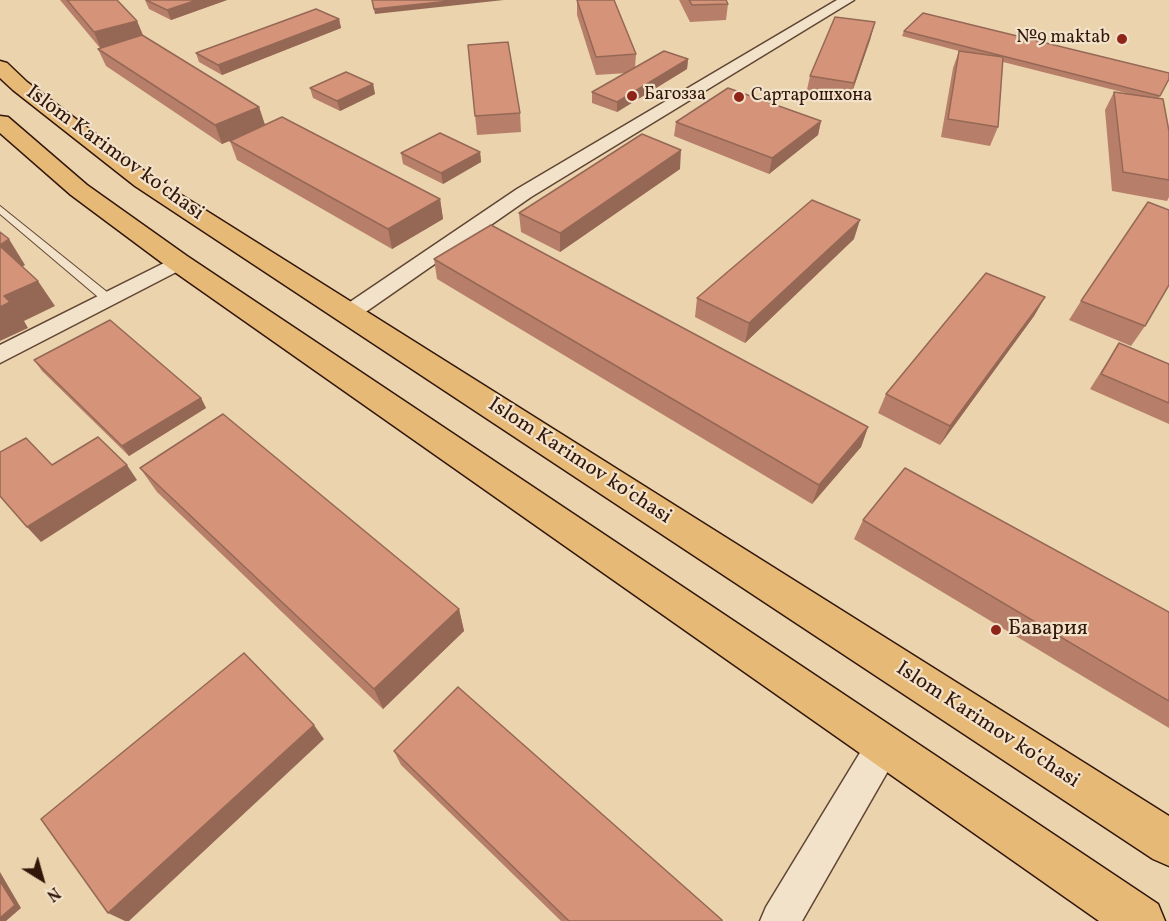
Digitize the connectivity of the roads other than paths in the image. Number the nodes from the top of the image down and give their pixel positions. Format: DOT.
graph roads {
  1 [pos="847,0"];
  2 [pos="0,66"];
  3 [pos="0,122"];
  4 [pos="143,181"];
  5 [pos="96,202"];
  6 [pos="0,209"];
  7 [pos="178,262"];
  8 [pos="108,299"];
  9 [pos="349,313"];
  10 [pos="0,355"];
  11 [pos="884,745"];
  12 [pos="1169,843"];
  13 [pos="780,921"];
  14 [pos="1141,921"];
  1 -- 9 [label="street"];
  2 -- 4 [label="main road, Islom Karimov ko‘chasi"];
  3 -- 5 [label="main road, Islom Karimov ko‘chasi"];
  4 -- 5 [label="main road"];
  4 -- 9 [label="main road, Islom Karimov ko‘chasi"];
  5 -- 7 [label="main road, Islom Karimov ko‘chasi"];
  6 -- 8 [label="lane"];
  7 -- 8 [label="street"];
  7 -- 11 [label="main road, Islom Karimov ko‘chasi"];
  8 -- 10 [label="street"];
  9 -- 12 [label="main road, Islom Karimov ko‘chasi"];
  11 -- 13 [label="street"];
  11 -- 14 [label="main road, Islom Karimov ko‘chasi"];
}
